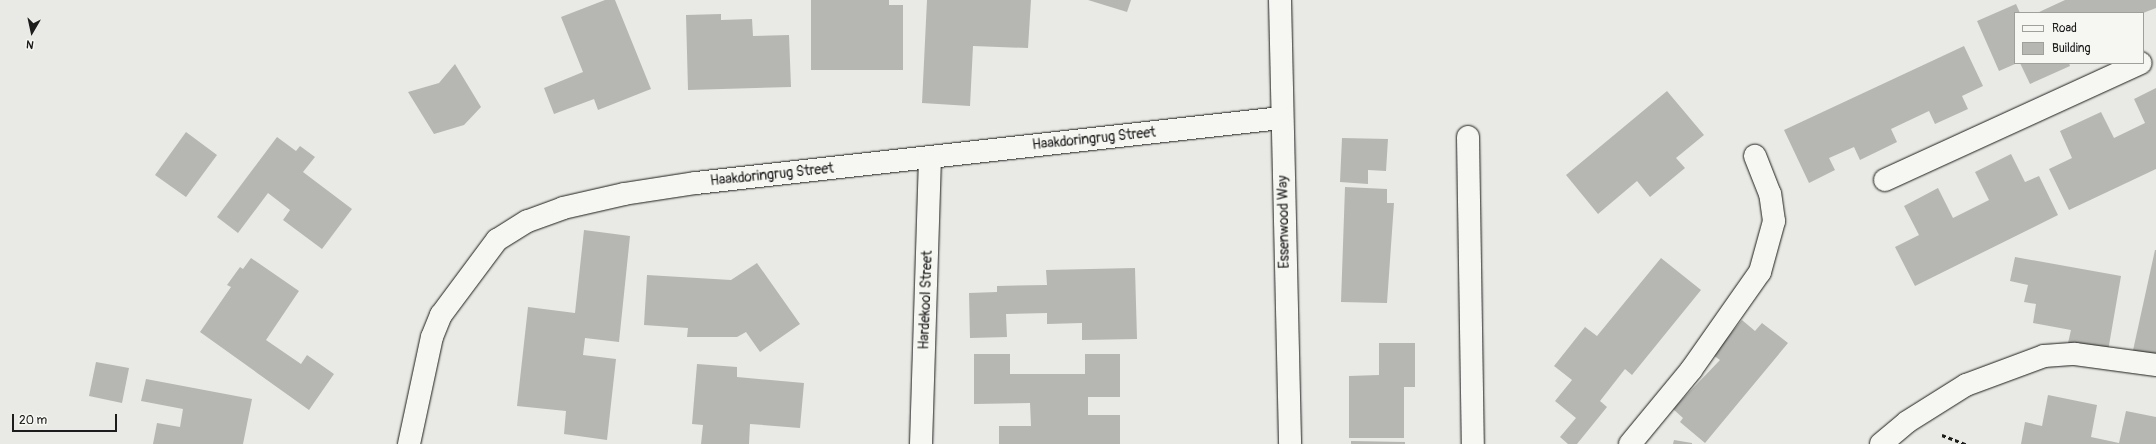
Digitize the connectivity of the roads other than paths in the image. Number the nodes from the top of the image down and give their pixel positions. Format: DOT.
graph roads {
  1 [pos="1280,0"];
  2 [pos="2156,56"];
  3 [pos="2144,62"];
  4 [pos="2138,64"];
  5 [pos="1281,118"];
  6 [pos="1468,137"];
  7 [pos="1755,156"];
  8 [pos="930,157"];
  9 [pos="1885,180"];
  10 [pos="2156,365"];
  11 [pos="409,444"];
  12 [pos="921,444"];
  13 [pos="1290,444"];
  14 [pos="1473,444"];
  15 [pos="1630,444"];
  16 [pos="1880,444"];
  1 -- 5 [label="street, Essenwood Way"];
  2 -- 3 [label="street"];
  4 -- 9 [label="street"];
  5 -- 8 [label="street, Haakdoringrug Street"];
  5 -- 13 [label="street, Essenwood Way"];
  6 -- 14 [label="street"];
  7 -- 15 [label="street"];
  8 -- 11 [label="street, Haakdoringrug Street"];
  8 -- 12 [label="street, Hardekool Street"];
  10 -- 16 [label="street"];
}
